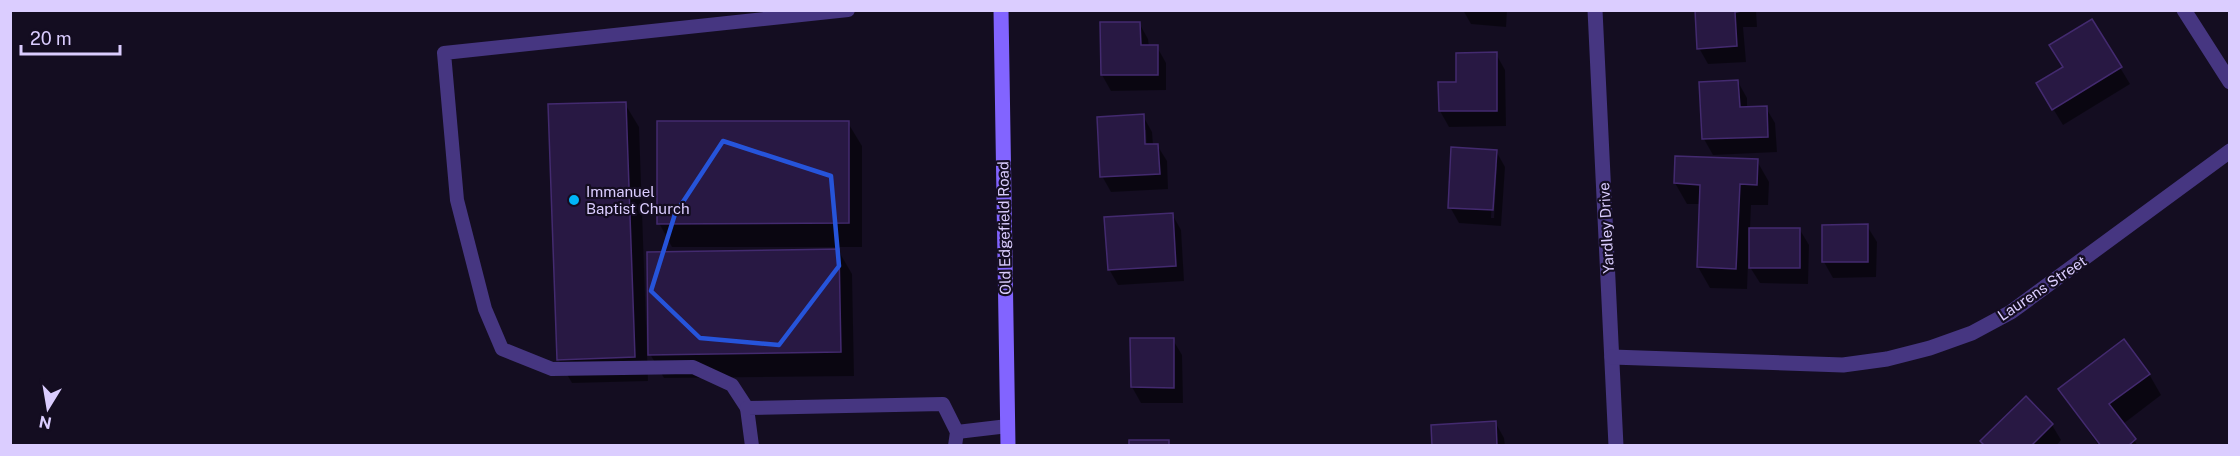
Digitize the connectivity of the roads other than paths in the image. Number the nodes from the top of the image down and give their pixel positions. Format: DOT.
graph roads {
  1 [pos="848,10"];
  2 [pos="1000,10"];
  3 [pos="1595,10"];
  4 [pos="2184,10"];
  5 [pos="2229,82"];
  6 [pos="2229,152"];
  7 [pos="1612,357"];
  8 [pos="747,408"];
  9 [pos="1008,426"];
  10 [pos="956,439"];
  11 [pos="752,446"];
  12 [pos="1008,446"];
  13 [pos="1616,446"];
  1 -- 8 [label="lane"];
  2 -- 9 [label="street, Old Edgefield Road"];
  3 -- 7 [label="street, Yardley Drive"];
  4 -- 5 [label="street"];
  6 -- 7 [label="street, Laurens Street"];
  7 -- 13 [label="street, Yardley Drive"];
  8 -- 10 [label="lane"];
  8 -- 11 [label="lane"];
  9 -- 10 [label="lane"];
  9 -- 12 [label="street, Old Edgefield Road"];
}
